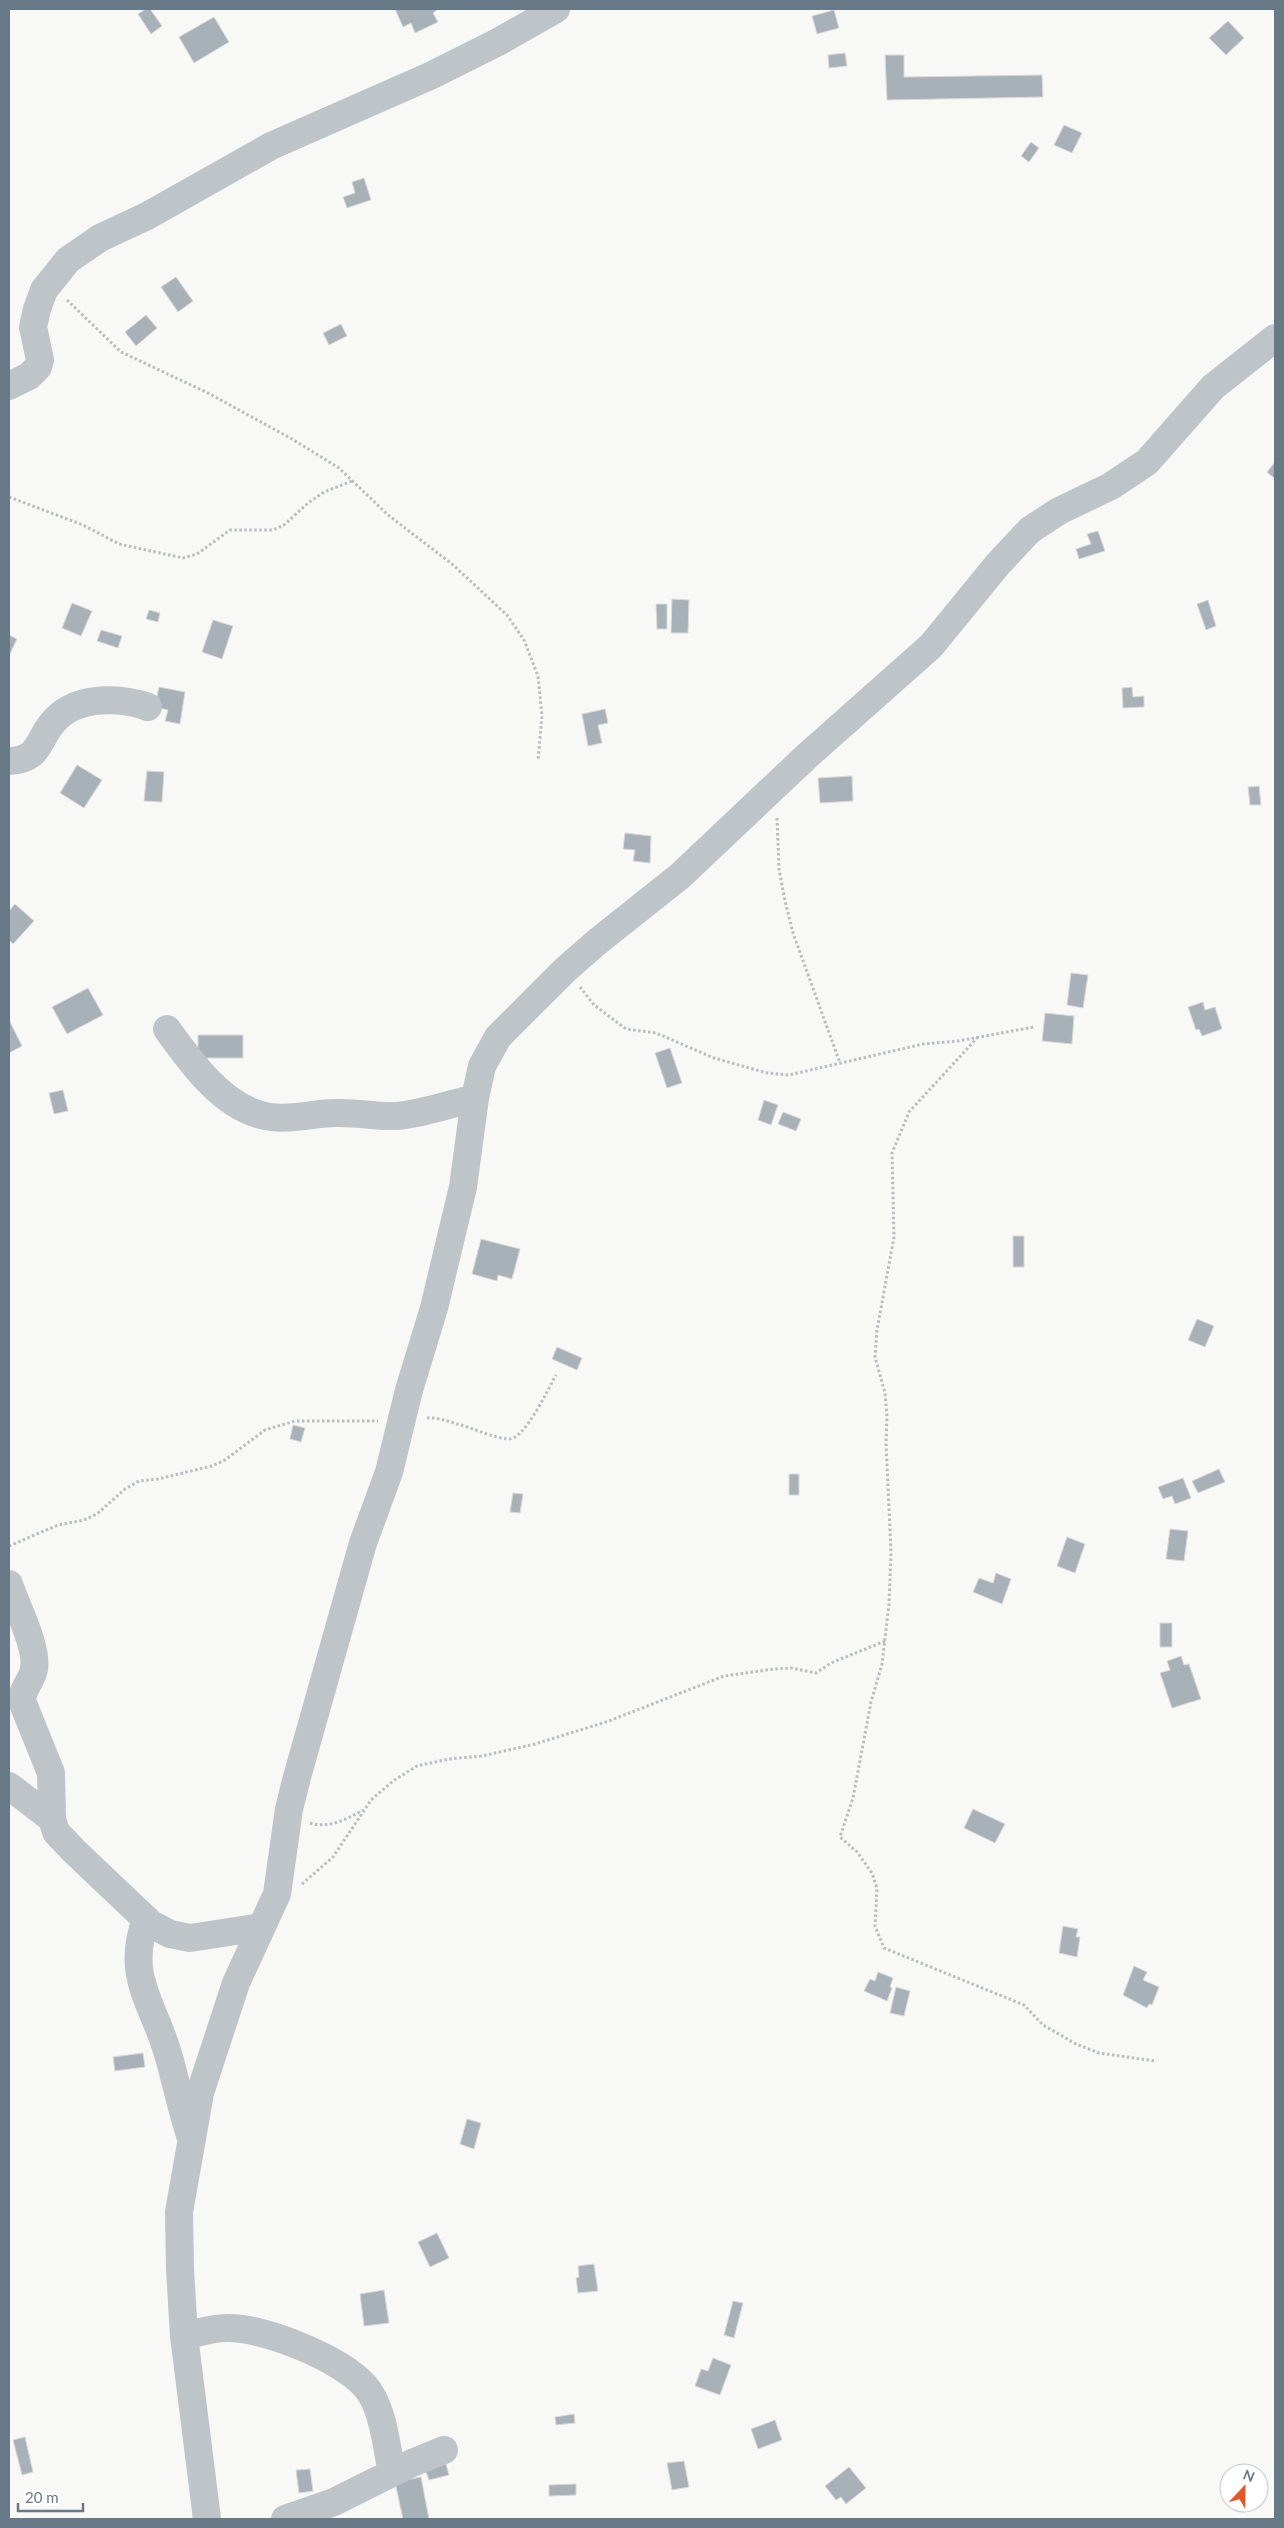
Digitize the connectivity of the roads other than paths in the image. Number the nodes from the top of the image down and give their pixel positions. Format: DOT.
graph roads {
  1 [pos="556,9"];
  2 [pos="1275,338"];
  3 [pos="9,386"];
  4 [pos="148,707"];
  5 [pos="9,761"];
  6 [pos="167,1029"];
  7 [pos="475,1098"];
  8 [pos="9,1584"];
  9 [pos="9,1786"];
  10 [pos="52,1819"];
  11 [pos="146,1919"];
  12 [pos="262,1927"];
  13 [pos="192,2141"];
  14 [pos="184,2336"];
  15 [pos="444,2450"];
  16 [pos="392,2473"];
  17 [pos="207,2519"];
  18 [pos="285,2519"];
  1 -- 3 [label="street"];
  2 -- 7 [label="street"];
  4 -- 5 [label="street"];
  6 -- 7 [label="street"];
  7 -- 12 [label="street"];
  8 -- 10 [label="street"];
  9 -- 10 [label="street"];
  10 -- 11 [label="street"];
  11 -- 12 [label="street"];
  11 -- 13 [label="street"];
  12 -- 13 [label="street"];
  13 -- 14 [label="street"];
  14 -- 16 [label="street"];
  14 -- 17 [label="street"];
  15 -- 16 [label="street"];
  16 -- 18 [label="street"];
}
